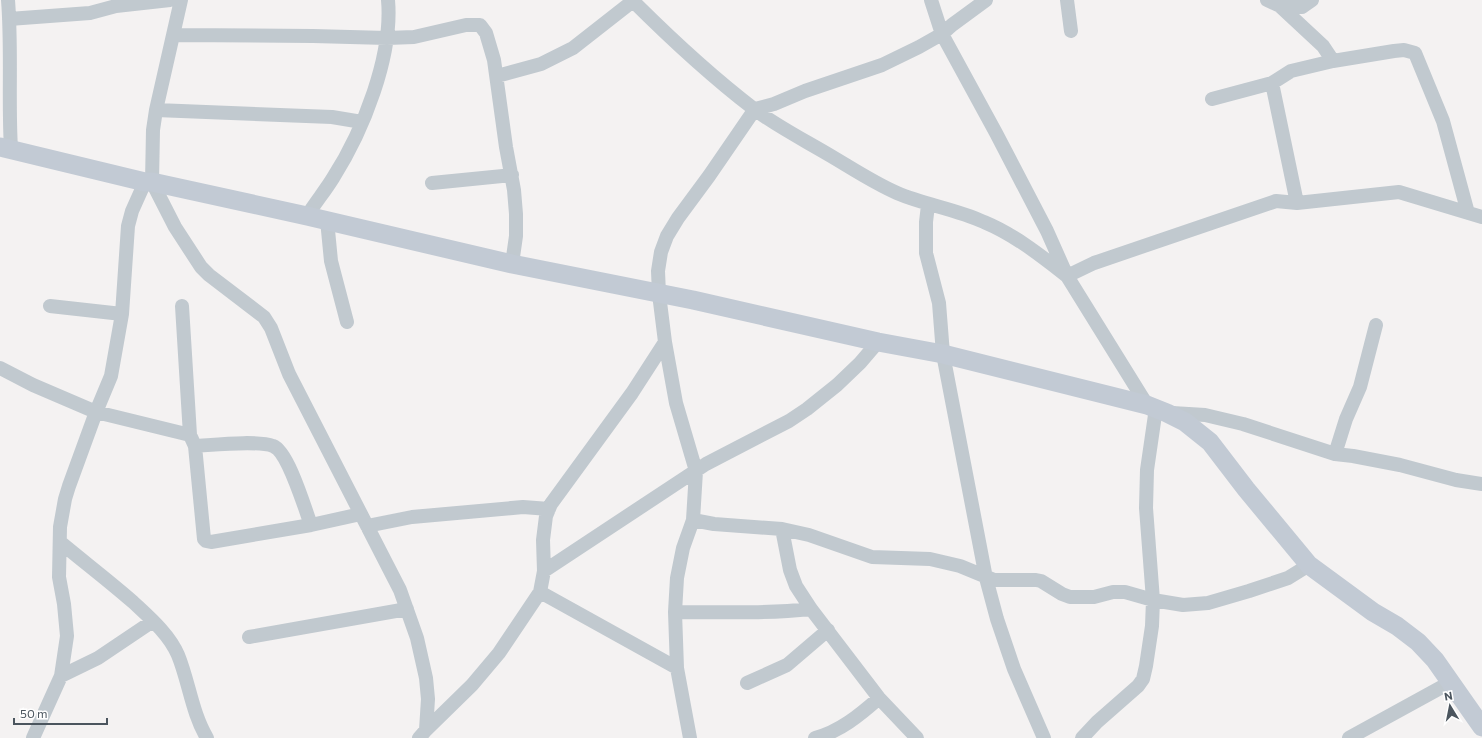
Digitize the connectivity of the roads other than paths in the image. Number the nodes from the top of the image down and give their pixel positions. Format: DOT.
graph roads {
  1 [pos="8,0"];
  2 [pos="170,0"];
  3 [pos="180,0"];
  4 [pos="388,0"];
  5 [pos="632,0"];
  6 [pos="931,0"];
  7 [pos="986,0"];
  8 [pos="1067,0"];
  9 [pos="1267,0"];
  10 [pos="1312,0"];
  11 [pos="1280,6"];
  12 [pos="9,19"];
  13 [pos="1071,31"];
  14 [pos="942,34"];
  15 [pos="173,36"];
  16 [pos="387,38"];
  17 [pos="1334,61"];
  18 [pos="497,76"];
  19 [pos="1272,84"];
  20 [pos="1212,99"];
  21 [pos="755,109"];
  22 [pos="156,110"];
  23 [pos="362,122"];
  24 [pos="6,148"];
  25 [pos="512,175"];
  26 [pos="148,182"];
  27 [pos="432,183"];
  28 [pos="1297,203"];
  29 [pos="928,205"];
  30 [pos="1475,215"];
  31 [pos="307,216"];
  32 [pos="327,220"];
  33 [pos="512,264"];
  34 [pos="1067,276"];
  35 [pos="659,294"];
  36 [pos="50,306"];
  37 [pos="182,306"];
  38 [pos="122,314"];
  39 [pos="346,322"];
  40 [pos="1376,325"];
  41 [pos="665,342"];
  42 [pos="878,342"];
  43 [pos="943,354"];
  44 [pos="0,368"];
  45 [pos="1157,409"];
  46 [pos="96,412"];
  47 [pos="193,441"];
  48 [pos="1335,454"];
  49 [pos="696,471"];
  50 [pos="1482,484"];
  51 [pos="549,509"];
  52 [pos="364,520"];
  53 [pos="693,520"];
  54 [pos="311,525"];
  55 [pos="782,529"];
  56 [pos="60,542"];
  57 [pos="1309,565"];
  58 [pos="544,571"];
  59 [pos="986,578"];
  60 [pos="540,592"];
  61 [pos="1153,600"];
  62 [pos="407,609"];
  63 [pos="811,609"];
  64 [pos="675,612"];
  65 [pos="153,621"];
  66 [pos="828,630"];
  67 [pos="249,637"];
  68 [pos="677,668"];
  69 [pos="61,676"];
  70 [pos="1452,682"];
  71 [pos="746,683"];
  72 [pos="879,698"];
  73 [pos="1482,727"];
  74 [pos="422,734"];
  75 [pos="33,738"];
  76 [pos="207,738"];
  77 [pos="690,738"];
  78 [pos="815,738"];
  79 [pos="917,738"];
  80 [pos="1044,738"];
  81 [pos="1082,738"];
  82 [pos="1349,738"];
  1 -- 12 [label="street"];
  2 -- 12 [label="street"];
  3 -- 15 [label="street"];
  4 -- 16 [label="street"];
  5 -- 18 [label="street"];
  5 -- 21 [label="street"];
  6 -- 14 [label="street"];
  7 -- 14 [label="street"];
  8 -- 13 [label="street"];
  9 -- 11 [label="street"];
  10 -- 11 [label="street"];
  11 -- 17 [label="street"];
  12 -- 24 [label="street"];
  14 -- 21 [label="street"];
  14 -- 34 [label="street"];
  15 -- 16 [label="street"];
  15 -- 22 [label="street"];
  16 -- 18 [label="street"];
  16 -- 23 [label="street"];
  17 -- 19 [label="street"];
  17 -- 30 [label="street"];
  18 -- 25 [label="street"];
  19 -- 20 [label="street"];
  19 -- 28 [label="street"];
  21 -- 29 [label="street"];
  21 -- 35 [label="street"];
  22 -- 23 [label="street"];
  22 -- 26 [label="street"];
  23 -- 31 [label="street"];
  24 -- 26 [label="street"];
  25 -- 27 [label="street"];
  25 -- 33 [label="street"];
  26 -- 31 [label="street"];
  26 -- 38 [label="street"];
  26 -- 52 [label="street"];
  28 -- 30 [label="street"];
  28 -- 34 [label="street"];
  29 -- 34 [label="street"];
  29 -- 43 [label="street"];
  31 -- 32 [label="street"];
  32 -- 33 [label="street"];
  32 -- 39 [label="street"];
  33 -- 35 [label="street"];
  34 -- 45 [label="street"];
  35 -- 41 [label="street"];
  35 -- 42 [label="street"];
  36 -- 38 [label="street"];
  37 -- 47 [label="street"];
  38 -- 46 [label="street"];
  40 -- 48 [label="street"];
  41 -- 49 [label="street"];
  41 -- 51 [label="street"];
  42 -- 43 [label="street"];
  42 -- 49 [label="street"];
  43 -- 45 [label="street"];
  43 -- 59 [label="street"];
  44 -- 46 [label="street"];
  45 -- 48 [label="street"];
  45 -- 57 [label="street"];
  45 -- 61 [label="street"];
  46 -- 47 [label="street"];
  46 -- 56 [label="street"];
  47 -- 54 [label="street"];
  47 -- 54 [label="street"];
  48 -- 50 [label="street"];
  49 -- 53 [label="street"];
  49 -- 58 [label="street"];
  51 -- 52 [label="street"];
  51 -- 58 [label="street"];
  52 -- 54 [label="street"];
  52 -- 62 [label="street"];
  53 -- 55 [label="street"];
  53 -- 64 [label="street"];
  55 -- 59 [label="street"];
  55 -- 63 [label="street"];
  56 -- 65 [label="street"];
  56 -- 69 [label="street"];
  57 -- 61 [label="street"];
  57 -- 70 [label="street"];
  58 -- 60 [label="street"];
  59 -- 61 [label="street"];
  59 -- 80 [label="street"];
  60 -- 68 [label="street"];
  60 -- 74 [label="street"];
  61 -- 81 [label="street"];
  62 -- 67 [label="street"];
  62 -- 74 [label="street"];
  63 -- 64 [label="street"];
  63 -- 66 [label="street"];
  64 -- 68 [label="street"];
  65 -- 69 [label="street"];
  65 -- 76 [label="street"];
  66 -- 71 [label="street"];
  66 -- 72 [label="street"];
  68 -- 77 [label="street"];
  69 -- 75 [label="street"];
  70 -- 73 [label="street"];
  70 -- 82 [label="street"];
  72 -- 78 [label="street"];
  72 -- 79 [label="street"];
}
